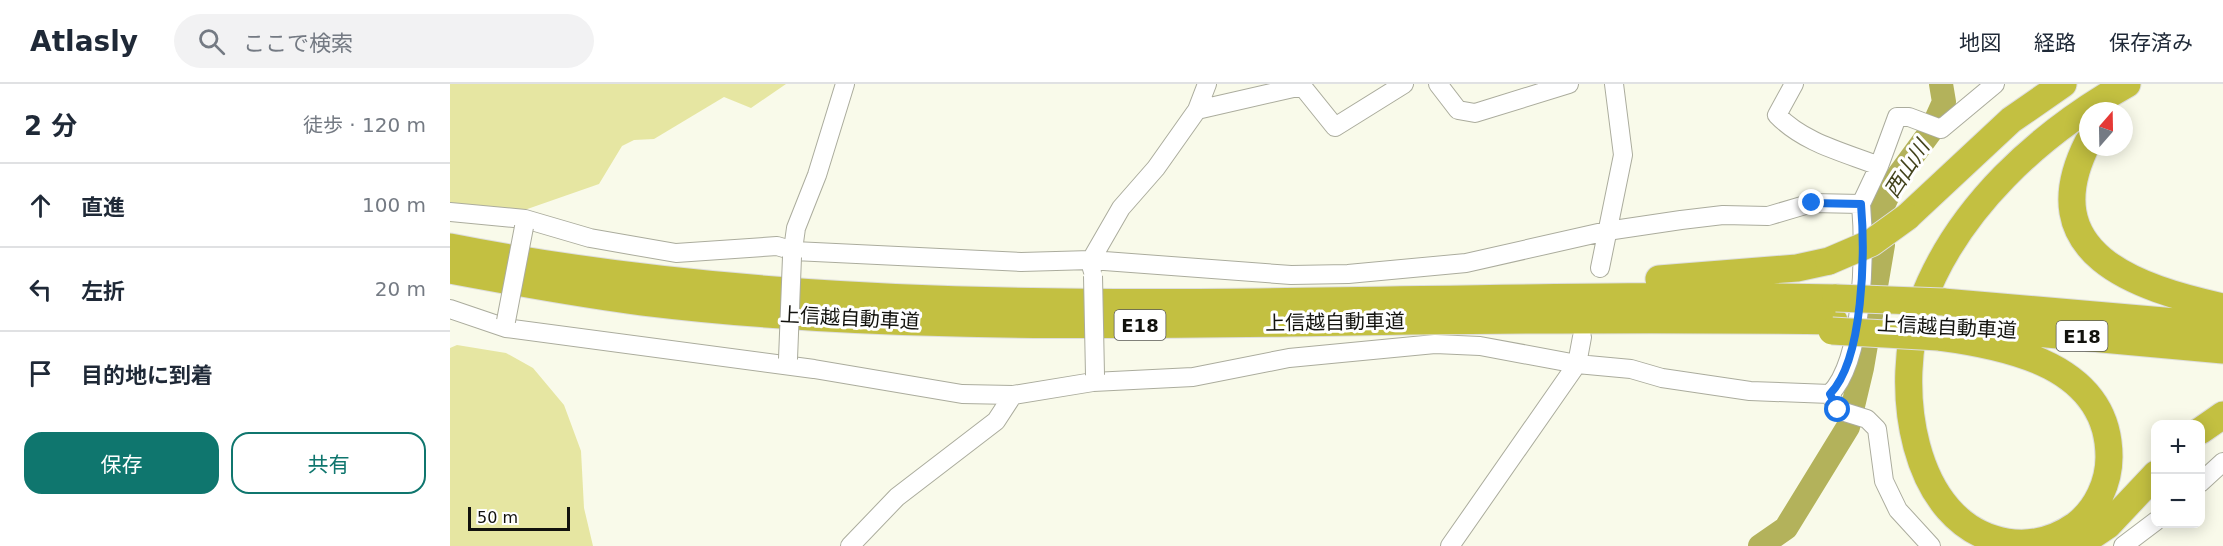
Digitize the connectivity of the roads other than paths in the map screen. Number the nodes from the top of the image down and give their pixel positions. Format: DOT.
graph roads {
  1 [pos="844,84"];
  2 [pos="1207,84"];
  3 [pos="1404,84"];
  4 [pos="1437,84"];
  5 [pos="1569,84"];
  6 [pos="1614,84"];
  7 [pos="1794,84"];
  8 [pos="1995,84"];
  9 [pos="2063,84"];
  10 [pos="2090,84"];
  11 [pos="2127,84"];
  12 [pos="2138,84"];
  13 [pos="2119,102"];
  14 [pos="1197,110"];
  15 [pos="2081,156"];
  16 [pos="1879,166"];
  17 [pos="1861,204"];
  18 [pos="450,212"];
  19 [pos="524,223"];
  20 [pos="1607,231"];
  21 [pos="450,247"];
  22 [pos="794,254"];
  23 [pos="1092,268"];
  24 [pos="1600,268"];
  25 [pos="450,270"];
  26 [pos="1398,298"];
  27 [pos="2223,307"];
  28 [pos="450,309"];
  29 [pos="1834,317"];
  30 [pos="1941,322"];
  31 [pos="506,324"];
  32 [pos="2223,327"];
  33 [pos="1582,337"];
  34 [pos="2223,351"];
  35 [pos="787,363"];
  36 [pos="1576,364"];
  37 [pos="1094,378"];
  38 [pos="1830,394"];
  39 [pos="1013,395"];
  40 [pos="2223,415"];
  41 [pos="2205,428"];
  42 [pos="2223,462"];
  43 [pos="2205,478"];
  44 [pos="2151,479"];
  45 [pos="2151,525"];
  46 [pos="850,546"];
  47 [pos="1450,546"];
  48 [pos="1931,546"];
  49 [pos="1964,546"];
  50 [pos="2077,546"];
  51 [pos="2123,546"];
  1 -- 22 [label="street"];
  2 -- 14 [label="street"];
  3 -- 14 [label="street"];
  4 -- 5 [label="street"];
  6 -- 20 [label="street"];
  7 -- 16 [label="street"];
  8 -- 16 [label="street"];
  9 -- 26 [label="highway, bridge"];
  10 -- 49 [label="highway"];
  11 -- 30 [label="highway"];
  12 -- 13 [label="highway"];
  14 -- 23 [label="street"];
  15 -- 27 [label="highway"];
  16 -- 17 [label="street"];
  17 -- 20 [label="street"];
  17 -- 38 [label="street"];
  18 -- 19 [label="street"];
  19 -- 22 [label="street"];
  19 -- 31 [label="street, bridge"];
  20 -- 23 [label="street"];
  20 -- 24 [label="street"];
  21 -- 26 [label="highway, 上信越自動車道 / E18"];
  22 -- 23 [label="street"];
  22 -- 35 [label="street, bridge"];
  23 -- 37 [label="street, bridge"];
  25 -- 29 [label="highway, 上信越自動車道 / E18"];
  26 -- 29 [label="highway, 上信越自動車道 / E18"];
  28 -- 31 [label="street"];
  29 -- 30 [label="highway, 上信越自動車道 / E18"];
  30 -- 32 [label="highway, 上信越自動車道 / E18"];
  30 -- 34 [label="highway, 上信越自動車道 / E18"];
  31 -- 35 [label="street"];
  33 -- 36 [label="street"];
  35 -- 39 [label="street"];
  36 -- 37 [label="street"];
  36 -- 38 [label="street"];
  36 -- 47 [label="street"];
  37 -- 39 [label="street"];
  38 -- 48 [label="street"];
  39 -- 46 [label="street"];
  40 -- 41 [label="highway"];
  42 -- 43 [label="street"];
  44 -- 50 [label="highway"];
  45 -- 51 [label="street"];
}
